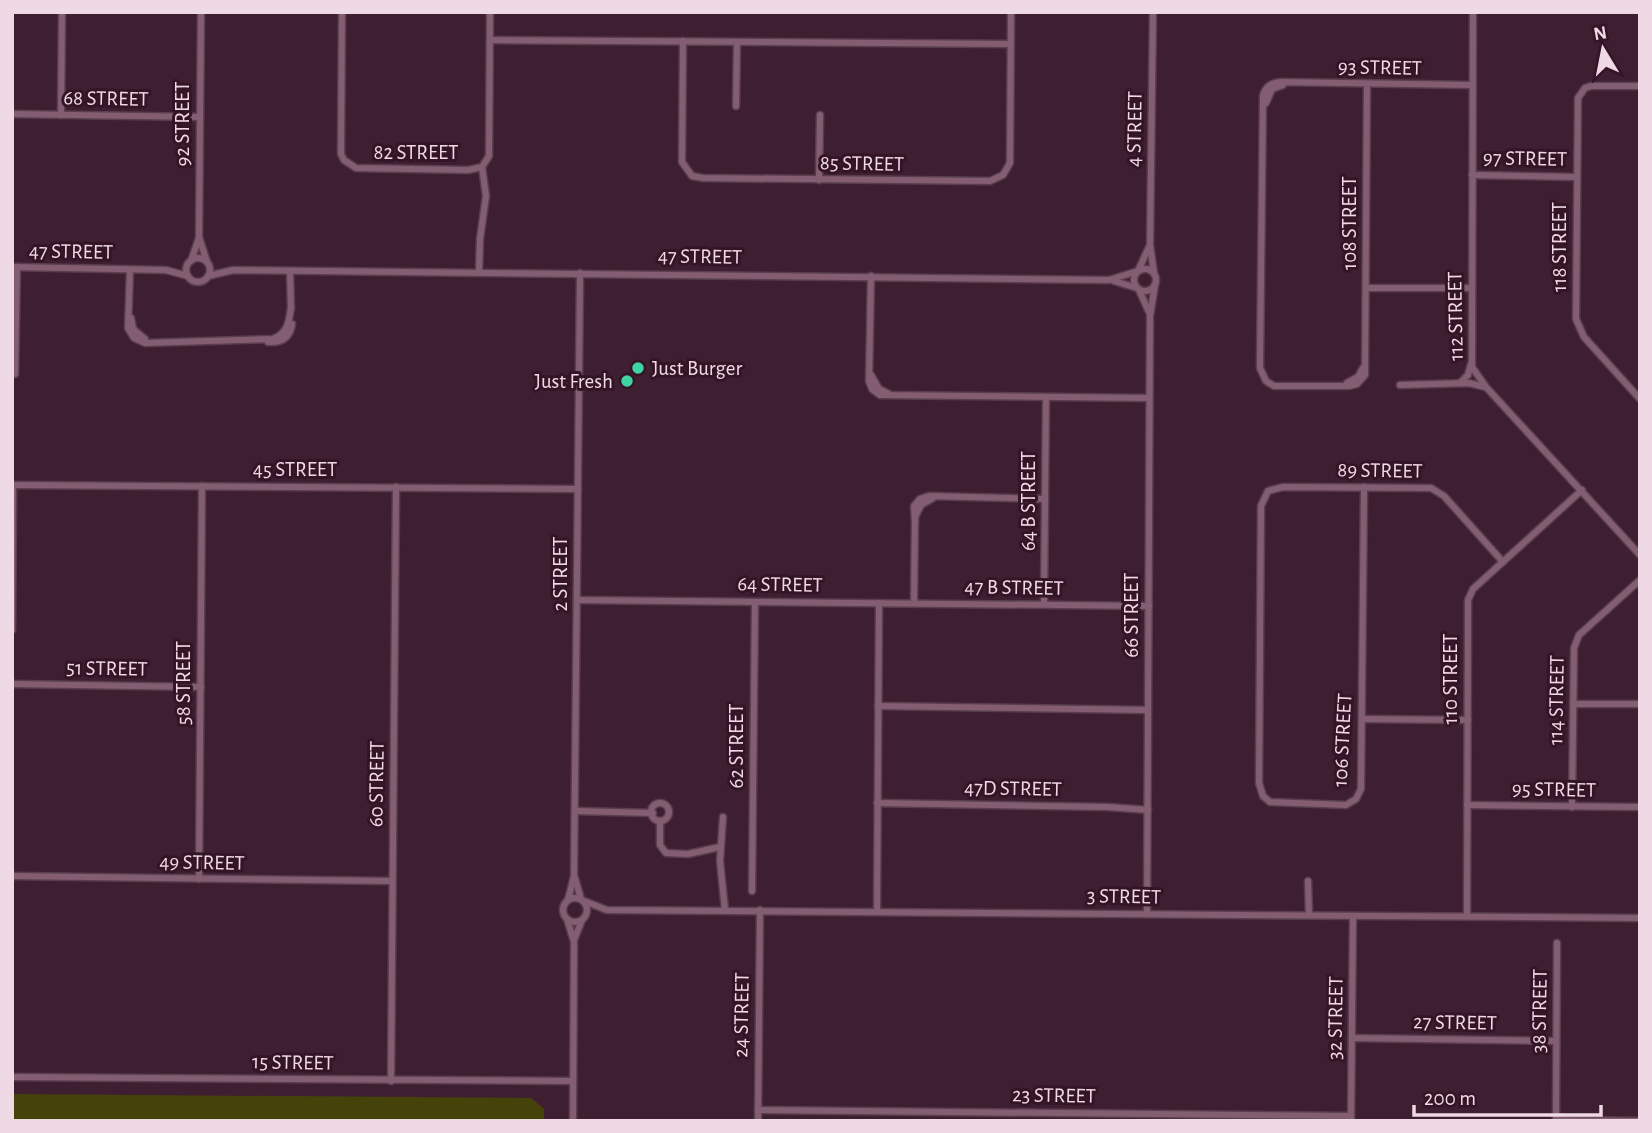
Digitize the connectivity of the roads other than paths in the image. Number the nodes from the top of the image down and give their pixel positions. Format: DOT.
graph roads {
  1 [pos="62,12"];
  2 [pos="201,12"];
  3 [pos="342,12"];
  4 [pos="490,12"];
  5 [pos="1011,12"];
  6 [pos="1153,12"];
  7 [pos="1473,12"];
  8 [pos="490,40"];
  9 [pos="683,41"];
  10 [pos="737,42"];
  11 [pos="1010,44"];
  12 [pos="1367,84"];
  13 [pos="1472,85"];
  14 [pos="1640,86"];
  15 [pos="736,106"];
  16 [pos="1264,108"];
  17 [pos="12,114"];
  18 [pos="61,115"];
  19 [pos="820,115"];
  20 [pos="200,117"];
  21 [pos="482,167"];
  22 [pos="1472,175"];
  23 [pos="1577,177"];
  24 [pos="820,180"];
  25 [pos="199,237"];
  26 [pos="1150,245"];
  27 [pos="190,261"];
  28 [pos="207,262"];
  29 [pos="15,267"];
  30 [pos="130,270"];
  31 [pos="166,270"];
  32 [pos="233,270"];
  33 [pos="290,271"];
  34 [pos="1138,271"];
  35 [pos="479,272"];
  36 [pos="580,272"];
  37 [pos="1154,273"];
  38 [pos="188,276"];
  39 [pos="208,276"];
  40 [pos="871,276"];
  41 [pos="1109,280"];
  42 [pos="1155,285"];
  43 [pos="1138,288"];
  44 [pos="1366,288"];
  45 [pos="1471,288"];
  46 [pos="1150,316"];
  47 [pos="1471,364"];
  48 [pos="15,374"];
  49 [pos="1460,383"];
  50 [pos="1400,385"];
  51 [pos="1486,387"];
  52 [pos="1638,394"];
  53 [pos="1046,398"];
  54 [pos="1149,398"];
  55 [pos="13,485"];
  56 [pos="202,486"];
  57 [pos="1364,487"];
  58 [pos="396,488"];
  59 [pos="578,489"];
  60 [pos="1582,490"];
  61 [pos="1268,491"];
  62 [pos="1045,499"];
  63 [pos="1640,555"];
  64 [pos="1503,562"];
  65 [pos="1640,580"];
  66 [pos="577,600"];
  67 [pos="755,601"];
  68 [pos="879,603"];
  69 [pos="914,603"];
  70 [pos="1045,604"];
  71 [pos="1149,606"];
  72 [pos="12,630"];
  73 [pos="12,684"];
  74 [pos="201,687"];
  75 [pos="1573,704"];
  76 [pos="1640,704"];
  77 [pos="878,706"];
  78 [pos="1148,710"];
  79 [pos="1362,719"];
  80 [pos="1468,720"];
  81 [pos="877,803"];
  82 [pos="1467,805"];
  83 [pos="1572,807"];
  84 [pos="1640,807"];
  85 [pos="1148,810"];
  86 [pos="575,811"];
  87 [pos="653,813"];
  88 [pos="723,817"];
  89 [pos="660,821"];
  90 [pos="720,847"];
  91 [pos="12,876"];
  92 [pos="575,876"];
  93 [pos="199,879"];
  94 [pos="392,881"];
  95 [pos="1308,881"];
  96 [pos="752,891"];
  97 [pos="568,900"];
  98 [pos="583,900"];
  99 [pos="607,910"];
  100 [pos="725,910"];
  101 [pos="760,910"];
  102 [pos="877,911"];
  103 [pos="1147,914"];
  104 [pos="1309,915"];
  105 [pos="1353,916"];
  106 [pos="1467,916"];
  107 [pos="1640,918"];
  108 [pos="567,919"];
  109 [pos="582,919"];
  110 [pos="574,942"];
  111 [pos="1558,943"];
  112 [pos="1352,1038"];
  113 [pos="1556,1041"];
  114 [pos="12,1077"];
  115 [pos="391,1081"];
  116 [pos="573,1081"];
  117 [pos="758,1110"];
  118 [pos="957,1112"];
  119 [pos="1209,1117"];
  120 [pos="1351,1118"];
  121 [pos="1556,1120"];
  122 [pos="573,1121"];
  123 [pos="758,1121"];
  124 [pos="957,1121"];
  125 [pos="1640,1121"];
  1 -- 18 [label="street"];
  2 -- 20 [label="street, 92 STREET"];
  3 -- 21 [label="street, 82 STREET"];
  4 -- 8 [label="street, 82 STREET"];
  5 -- 11 [label="street, 85 STREET"];
  6 -- 26 [label="street, 4 STREET"];
  7 -- 13 [label="street, 112 STREET"];
  8 -- 9 [label="street"];
  8 -- 21 [label="street, 82 STREET"];
  9 -- 10 [label="street"];
  9 -- 24 [label="street, 85 STREET"];
  10 -- 11 [label="street"];
  10 -- 15 [label="street"];
  11 -- 24 [label="street, 85 STREET"];
  12 -- 13 [label="street, 93 STREET"];
  12 -- 16 [label="street, 93 STREET"];
  12 -- 44 [label="street, 108 STREET"];
  13 -- 22 [label="street, 112 STREET"];
  14 -- 23 [label="street, 118 STREET"];
  16 -- 44 [label="street, 108 STREET"];
  17 -- 18 [label="street, 68 STREET"];
  18 -- 20 [label="street, 68 STREET"];
  19 -- 24 [label="street"];
  20 -- 25 [label="street, 92 STREET"];
  21 -- 35 [label="street"];
  22 -- 23 [label="street, 97 STREET"];
  22 -- 45 [label="street, 112 STREET"];
  23 -- 52 [label="street, 118 STREET"];
  25 -- 27 [label="street, 92 STREET"];
  25 -- 28 [label="street, 92 STREET"];
  26 -- 34 [label="street, 4 STREET"];
  26 -- 37 [label="street, 4 STREET"];
  27 -- 28 [label="street"];
  27 -- 31 [label="street, 47 STREET"];
  27 -- 38 [label="street"];
  28 -- 32 [label="street, 47 STREET"];
  28 -- 39 [label="street"];
  29 -- 30 [label="street, 47 STREET"];
  29 -- 48 [label="street"];
  30 -- 31 [label="street, 47 STREET"];
  30 -- 33 [label="street, 47 STREET"];
  31 -- 38 [label="street, 47 STREET"];
  32 -- 33 [label="street, 47 STREET"];
  32 -- 39 [label="street, 47 STREET"];
  33 -- 35 [label="street, 47 STREET"];
  34 -- 37 [label="street"];
  34 -- 41 [label="street, 47 STREET"];
  34 -- 43 [label="street"];
  35 -- 36 [label="street, 47 STREET"];
  36 -- 40 [label="street, 47 STREET"];
  36 -- 59 [label="street, 2 STREET"];
  37 -- 42 [label="street"];
  38 -- 39 [label="street"];
  40 -- 41 [label="street, 47 STREET"];
  40 -- 53 [label="street"];
  41 -- 43 [label="street, 47 STREET"];
  42 -- 43 [label="street"];
  42 -- 46 [label="street, 66 STREET"];
  43 -- 46 [label="street, 66 STREET"];
  44 -- 45 [label="street"];
  45 -- 47 [label="street, 112 STREET"];
  46 -- 54 [label="street, 66 STREET"];
  47 -- 49 [label="street"];
  47 -- 51 [label="street, 112 STREET"];
  49 -- 50 [label="street"];
  49 -- 51 [label="street"];
  51 -- 60 [label="street, 112 STREET"];
  53 -- 54 [label="street"];
  53 -- 62 [label="street, 64 B STREET"];
  54 -- 71 [label="street, 66 STREET"];
  55 -- 56 [label="street, 45 STREET"];
  55 -- 72 [label="street"];
  56 -- 58 [label="street, 45 STREET"];
  56 -- 74 [label="street, 58 STREET"];
  57 -- 61 [label="street, 89 STREET"];
  57 -- 64 [label="street, 89 STREET"];
  57 -- 79 [label="street, 106 STREET"];
  58 -- 59 [label="street, 45 STREET"];
  58 -- 94 [label="street, 60 STREET"];
  59 -- 66 [label="street, 2 STREET"];
  60 -- 63 [label="street, 112 STREET"];
  60 -- 64 [label="street, 110 STREET"];
  61 -- 79 [label="street, 106 STREET"];
  62 -- 69 [label="street"];
  62 -- 70 [label="street, 64 B STREET"];
  64 -- 80 [label="street, 110 STREET"];
  65 -- 75 [label="street, 114 STREET"];
  66 -- 67 [label="street, 64 STREET"];
  66 -- 86 [label="street, 2 STREET"];
  67 -- 68 [label="street, 64 STREET"];
  67 -- 96 [label="street, 62 STREET"];
  68 -- 69 [label="street, 47 B STREET"];
  68 -- 77 [label="street"];
  69 -- 70 [label="street, 47 B STREET"];
  70 -- 71 [label="street, 47 B STREET"];
  71 -- 78 [label="street, 66 STREET"];
  73 -- 74 [label="street, 51 STREET"];
  74 -- 93 [label="street, 58 STREET"];
  75 -- 76 [label="street"];
  75 -- 83 [label="street, 114 STREET"];
  77 -- 78 [label="street"];
  77 -- 81 [label="street"];
  78 -- 85 [label="street, 66 STREET"];
  79 -- 80 [label="street"];
  80 -- 82 [label="street, 110 STREET"];
  81 -- 85 [label="street, 47D STREET"];
  81 -- 102 [label="street"];
  82 -- 83 [label="street, 95 STREET"];
  82 -- 106 [label="street, 110 STREET"];
  83 -- 84 [label="street, 95 STREET"];
  85 -- 103 [label="street, 66 STREET"];
  86 -- 87 [label="street"];
  86 -- 92 [label="street, 2 STREET"];
  87 -- 89 [label="street"];
  87 -- 89 [label="street"];
  88 -- 90 [label="street"];
  89 -- 90 [label="street"];
  90 -- 100 [label="street"];
  91 -- 93 [label="street, 49 STREET"];
  92 -- 97 [label="street, 2 STREET"];
  92 -- 98 [label="street, 2 STREET"];
  93 -- 94 [label="street, 49 STREET"];
  94 -- 115 [label="street, 60 STREET"];
  95 -- 104 [label="street"];
  97 -- 98 [label="street"];
  97 -- 108 [label="street"];
  98 -- 99 [label="street, 3 STREET"];
  98 -- 109 [label="street"];
  99 -- 100 [label="street, 3 STREET"];
  99 -- 109 [label="street, 3 STREET"];
  100 -- 101 [label="street, 3 STREET"];
  101 -- 102 [label="street, 3 STREET"];
  101 -- 117 [label="street, 24 STREET"];
  102 -- 103 [label="street, 3 STREET"];
  103 -- 104 [label="street, 3 STREET"];
  104 -- 105 [label="street, 3 STREET"];
  105 -- 106 [label="street, 3 STREET"];
  105 -- 112 [label="street, 32 STREET"];
  106 -- 107 [label="street, 3 STREET"];
  108 -- 109 [label="street"];
  108 -- 110 [label="street"];
  109 -- 110 [label="street"];
  110 -- 116 [label="street"];
  111 -- 113 [label="street, 38 STREET"];
  112 -- 113 [label="street, 27 STREET"];
  112 -- 120 [label="street, 32 STREET"];
  113 -- 121 [label="street, 38 STREET"];
  114 -- 115 [label="street, 15 STREET"];
  115 -- 116 [label="street, 15 STREET"];
  116 -- 122 [label="street"];
  117 -- 118 [label="street, 23 STREET"];
  117 -- 123 [label="street, 24 STREET"];
  118 -- 119 [label="street, 23 STREET"];
  118 -- 124 [label="street"];
  119 -- 120 [label="street, 23 STREET"];
  121 -- 125 [label="street"];
}
